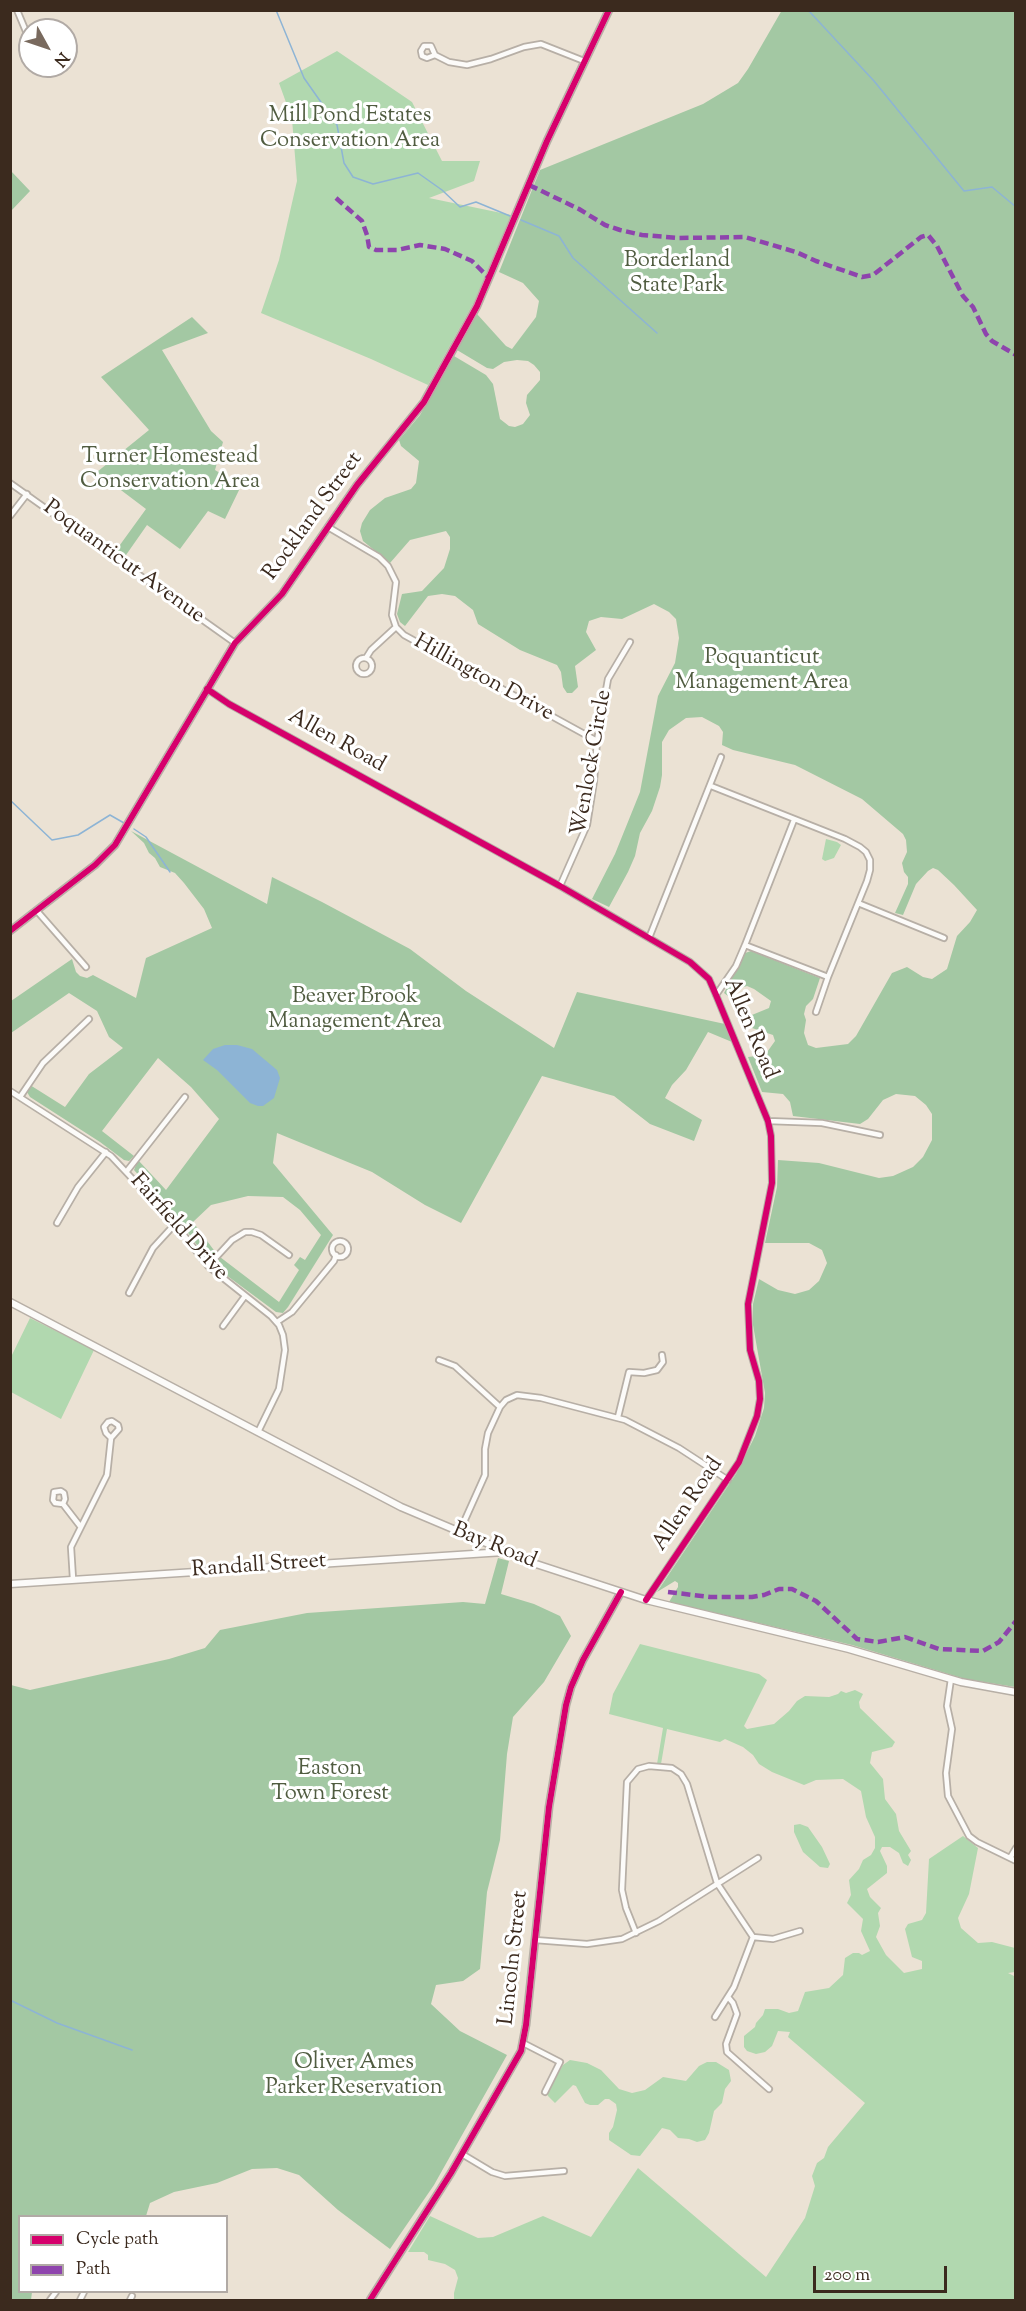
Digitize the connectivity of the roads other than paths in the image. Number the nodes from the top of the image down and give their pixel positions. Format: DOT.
graph roads {
  1 [pos="609,10"];
  2 [pos="435,55"];
  3 [pos="584,61"];
  4 [pos="10,483"];
  5 [pos="27,494"];
  6 [pos="10,516"];
  7 [pos="328,527"];
  8 [pos="396,627"];
  9 [pos="630,642"];
  10 [pos="235,643"];
  11 [pos="366,658"];
  12 [pos="207,689"];
  13 [pos="597,741"];
  14 [pos="721,757"];
  15 [pos="711,786"];
  16 [pos="794,820"];
  17 [pos="560,886"];
  18 [pos="858,903"];
  19 [pos="37,911"];
  20 [pos="10,931"];
  21 [pos="649,938"];
  22 [pos="944,938"];
  23 [pos="745,945"];
  24 [pos="86,967"];
  25 [pos="828,977"];
  26 [pos="716,995"];
  27 [pos="816,1012"];
  28 [pos="89,1019"];
  29 [pos="10,1091"];
  30 [pos="20,1097"];
  31 [pos="185,1097"];
  32 [pos="768,1121"];
  33 [pos="880,1135"];
  34 [pos="106,1152"];
  35 [pos="127,1171"];
  36 [pos="57,1223"];
  37 [pos="175,1224"];
  38 [pos="290,1255"];
  39 [pos="336,1255"];
  40 [pos="208,1266"];
  41 [pos="129,1293"];
  42 [pos="245,1296"];
  43 [pos="10,1302"];
  44 [pos="277,1322"];
  45 [pos="223,1326"];
  46 [pos="662,1355"];
  47 [pos="439,1360"];
  48 [pos="500,1407"];
  49 [pos="618,1417"];
  50 [pos="258,1432"];
  51 [pos="111,1437"];
  52 [pos="728,1480"];
  53 [pos="63,1504"];
  54 [pos="80,1526"];
  55 [pos="459,1533"];
  56 [pos="507,1552"];
  57 [pos="73,1579"];
  58 [pos="10,1584"];
  59 [pos="621,1592"];
  60 [pos="646,1600"];
  61 [pos="951,1679"];
  62 [pos="1016,1692"];
  63 [pos="1016,1848"];
  64 [pos="758,1858"];
  65 [pos="1013,1860"];
  66 [pos="717,1883"];
  67 [pos="800,1931"];
  68 [pos="636,1933"];
  69 [pos="753,1937"];
  70 [pos="535,1940"];
  71 [pos="728,1997"];
  72 [pos="715,2017"];
  73 [pos="523,2043"];
  74 [pos="769,2089"];
  75 [pos="545,2092"];
  76 [pos="462,2154"];
  77 [pos="564,2171"];
  78 [pos="370,2301"];
  1 -- 3 [label="street, Rockland Street"];
  2 -- 3 [label="street"];
  3 -- 7 [label="street, Rockland Street"];
  4 -- 5 [label="street, Poquanticut Avenue"];
  5 -- 6 [label="street"];
  5 -- 10 [label="street, Poquanticut Avenue"];
  7 -- 8 [label="street, Hillington Drive"];
  7 -- 10 [label="street, Rockland Street"];
  8 -- 11 [label="street"];
  8 -- 13 [label="street, Hillington Drive"];
  9 -- 13 [label="street, Wenlock Circle"];
  10 -- 12 [label="street, Rockland Street"];
  12 -- 17 [label="street, Allen Road"];
  12 -- 19 [label="street, Rockland Street"];
  13 -- 17 [label="street, Wenlock Circle"];
  14 -- 15 [label="street"];
  15 -- 16 [label="street"];
  15 -- 21 [label="street"];
  16 -- 18 [label="street"];
  16 -- 23 [label="street"];
  17 -- 21 [label="street, Allen Road"];
  18 -- 22 [label="street"];
  18 -- 25 [label="street"];
  19 -- 20 [label="street, Rockland Street"];
  19 -- 24 [label="street"];
  21 -- 26 [label="street, Allen Road"];
  23 -- 25 [label="street"];
  23 -- 26 [label="street"];
  25 -- 27 [label="street"];
  26 -- 32 [label="street, Allen Road"];
  28 -- 30 [label="street"];
  29 -- 30 [label="street, Fairfield Drive"];
  30 -- 34 [label="street, Fairfield Drive"];
  31 -- 35 [label="street"];
  32 -- 33 [label="street"];
  32 -- 52 [label="street, Allen Road"];
  34 -- 35 [label="street, Fairfield Drive"];
  34 -- 36 [label="street"];
  35 -- 37 [label="street, Fairfield Drive"];
  37 -- 40 [label="street, Fairfield Drive"];
  37 -- 41 [label="street"];
  38 -- 40 [label="street"];
  39 -- 44 [label="street"];
  40 -- 42 [label="street, Fairfield Drive"];
  42 -- 44 [label="street, Fairfield Drive"];
  42 -- 45 [label="street"];
  43 -- 50 [label="street, Bay Road"];
  44 -- 50 [label="street"];
  46 -- 49 [label="street"];
  47 -- 48 [label="street"];
  48 -- 49 [label="street"];
  48 -- 55 [label="street"];
  49 -- 52 [label="street"];
  50 -- 55 [label="street, Bay Road"];
  51 -- 54 [label="street"];
  52 -- 60 [label="street, Allen Road"];
  53 -- 54 [label="street"];
  54 -- 57 [label="street"];
  55 -- 56 [label="street, Bay Road"];
  56 -- 57 [label="street, Randall Street"];
  56 -- 59 [label="street, Bay Road"];
  57 -- 58 [label="street, Randall Street"];
  59 -- 60 [label="street, Bay Road"];
  59 -- 70 [label="street, Lincoln Street"];
  60 -- 61 [label="street, Bay Road"];
  61 -- 62 [label="street, Bay Road"];
  61 -- 65 [label="street"];
  63 -- 65 [label="street"];
  64 -- 66 [label="street"];
  66 -- 68 [label="street"];
  66 -- 68 [label="street"];
  66 -- 69 [label="street"];
  67 -- 69 [label="street"];
  68 -- 70 [label="street"];
  69 -- 71 [label="street"];
  70 -- 73 [label="street, Lincoln Street"];
  71 -- 72 [label="street"];
  71 -- 74 [label="street"];
  73 -- 75 [label="street"];
  73 -- 76 [label="street, Lincoln Street"];
  76 -- 77 [label="street"];
  76 -- 78 [label="street, Lincoln Street"];
}
